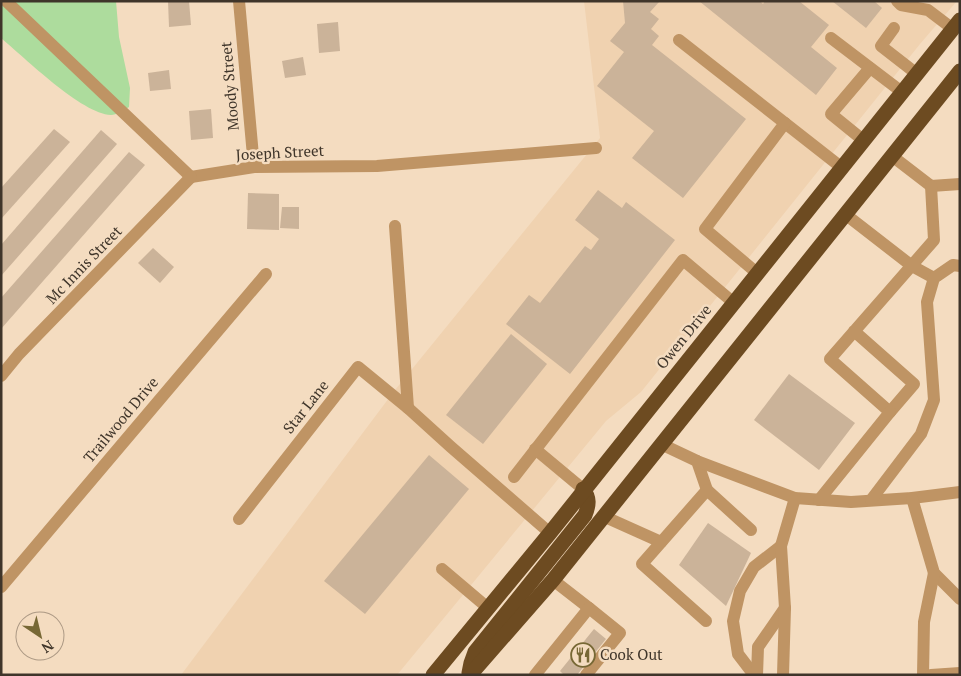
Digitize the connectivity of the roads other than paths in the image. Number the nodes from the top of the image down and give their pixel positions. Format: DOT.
graph roads {
  1 [pos="6,1"];
  2 [pos="239,1"];
  3 [pos="897,1"];
  4 [pos="956,25"];
  5 [pos="894,28"];
  6 [pos="831,38"];
  7 [pos="680,40"];
  8 [pos="870,68"];
  9 [pos="917,74"];
  10 [pos="958,77"];
  11 [pos="902,92"];
  12 [pos="785,123"];
  13 [pos="863,140"];
  14 [pos="596,148"];
  15 [pos="892,156"];
  16 [pos="254,167"];
  17 [pos="841,167"];
  18 [pos="191,178"];
  19 [pos="959,183"];
  20 [pos="931,186"];
  21 [pos="845,214"];
  22 [pos="394,226"];
  23 [pos="912,266"];
  24 [pos="960,266"];
  25 [pos="757,273"];
  26 [pos="266,274"];
  27 [pos="934,278"];
  28 [pos="734,303"];
  29 [pos="854,332"];
  30 [pos="1,376"];
  31 [pos="914,384"];
  32 [pos="934,384"];
  33 [pos="408,408"];
  34 [pos="890,412"];
  35 [pos="661,444"];
  36 [pos="535,449"];
  37 [pos="697,461"];
  38 [pos="514,477"];
  39 [pos="583,489"];
  40 [pos="707,490"];
  41 [pos="960,492"];
  42 [pos="795,498"];
  43 [pos="912,498"];
  44 [pos="818,500"];
  45 [pos="871,500"];
  46 [pos="603,516"];
  47 [pos="239,519"];
  48 [pos="751,530"];
  49 [pos="550,533"];
  50 [pos="661,542"];
  51 [pos="781,546"];
  52 [pos="442,569"];
  53 [pos="934,573"];
  54 [pos="553,580"];
  55 [pos="1,587"];
  56 [pos="960,599"];
  57 [pos="488,608"];
  58 [pos="589,608"];
  59 [pos="786,608"];
  60 [pos="706,620"];
  61 [pos="960,672"];
  62 [pos="433,675"];
  63 [pos="470,675"];
  64 [pos="536,675"];
  65 [pos="586,675"];
  66 [pos="756,675"];
  67 [pos="783,675"];
  68 [pos="923,675"];
  69 [pos="931,675"];
  1 -- 18 [label="street"];
  2 -- 16 [label="street, Moody Street"];
  3 -- 4 [label="street"];
  4 -- 9 [label="highway, Owen Drive"];
  5 -- 9 [label="street"];
  6 -- 8 [label="street"];
  7 -- 12 [label="street"];
  8 -- 11 [label="street"];
  8 -- 13 [label="street"];
  9 -- 11 [label="highway, Owen Drive"];
  10 -- 15 [label="highway"];
  11 -- 13 [label="highway, Owen Drive"];
  12 -- 17 [label="street"];
  12 -- 25 [label="street"];
  13 -- 17 [label="highway, Owen Drive"];
  14 -- 16 [label="street, Joseph Street"];
  15 -- 20 [label="street"];
  15 -- 21 [label="highway"];
  16 -- 18 [label="street, Joseph Street"];
  17 -- 25 [label="highway, Owen Drive"];
  18 -- 30 [label="street, Mc Innis Street"];
  19 -- 20 [label="street"];
  20 -- 23 [label="street"];
  21 -- 23 [label="street"];
  21 -- 35 [label="highway"];
  22 -- 33 [label="street"];
  23 -- 27 [label="street"];
  23 -- 29 [label="street"];
  24 -- 27 [label="street"];
  25 -- 28 [label="highway, Owen Drive"];
  26 -- 55 [label="street, Trailwood Drive"];
  27 -- 32 [label="street"];
  28 -- 36 [label="street"];
  28 -- 39 [label="highway, Owen Drive"];
  29 -- 31 [label="street"];
  29 -- 34 [label="street"];
  31 -- 32 [label="street"];
  31 -- 34 [label="street"];
  32 -- 45 [label="street"];
  33 -- 47 [label="street, Star Lane"];
  33 -- 49 [label="street, Star Lane"];
  34 -- 44 [label="street"];
  35 -- 37 [label="street"];
  35 -- 46 [label="highway"];
  36 -- 38 [label="street"];
  36 -- 39 [label="street"];
  37 -- 40 [label="street"];
  37 -- 42 [label="street"];
  39 -- 49 [label="highway, Owen Drive"];
  39 -- 63 [label="highway"];
  40 -- 48 [label="street"];
  40 -- 50 [label="street"];
  41 -- 43 [label="street"];
  42 -- 44 [label="street"];
  42 -- 51 [label="street"];
  43 -- 45 [label="street"];
  43 -- 53 [label="street"];
  44 -- 45 [label="street"];
  46 -- 50 [label="street"];
  46 -- 54 [label="highway"];
  49 -- 57 [label="highway, Owen Drive"];
  50 -- 60 [label="street"];
  51 -- 59 [label="street"];
  51 -- 66 [label="street"];
  52 -- 57 [label="street"];
  53 -- 56 [label="street"];
  53 -- 68 [label="street"];
  54 -- 58 [label="street"];
  54 -- 63 [label="highway"];
  57 -- 62 [label="highway, Owen Drive"];
  58 -- 64 [label="street"];
  58 -- 65 [label="street"];
  59 -- 66 [label="street"];
  59 -- 67 [label="street"];
  61 -- 69 [label="street"];
}
